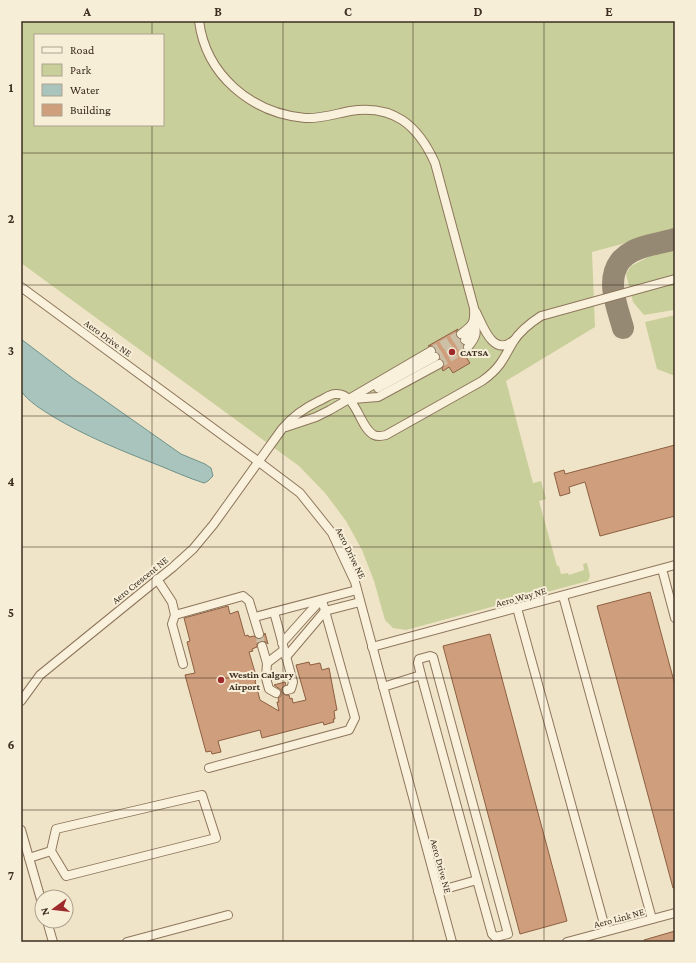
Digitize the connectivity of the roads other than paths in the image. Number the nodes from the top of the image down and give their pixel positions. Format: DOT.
graph roads {
  1 [pos="199,21"];
  2 [pos="675,279"];
  3 [pos="21,287"];
  4 [pos="474,308"];
  5 [pos="474,320"];
  6 [pos="514,341"];
  7 [pos="494,343"];
  8 [pos="501,364"];
  9 [pos="350,400"];
  10 [pos="282,429"];
  11 [pos="259,462"];
  12 [pos="675,565"];
  13 [pos="662,569"];
  14 [pos="158,580"];
  15 [pos="357,590"];
  16 [pos="563,596"];
  17 [pos="322,600"];
  18 [pos="360,602"];
  19 [pos="517,608"];
  20 [pos="325,611"];
  21 [pos="274,612"];
  22 [pos="175,615"];
  23 [pos="255,617"];
  24 [pos="675,618"];
  25 [pos="259,634"];
  26 [pos="262,646"];
  27 [pos="372,647"];
  28 [pos="284,650"];
  29 [pos="183,664"];
  30 [pos="267,664"];
  31 [pos="421,675"];
  32 [pos="383,687"];
  33 [pos="287,690"];
  34 [pos="276,693"];
  35 [pos="21,701"];
  36 [pos="209,768"];
  37 [pos="21,830"];
  38 [pos="52,851"];
  39 [pos="29,858"];
  40 [pos="477,880"];
  41 [pos="38,889"];
  42 [pos="438,891"];
  43 [pos="675,913"];
  44 [pos="228,915"];
  45 [pos="652,919"];
  46 [pos="49,929"];
  47 [pos="606,931"];
  48 [pos="53,942"];
  49 [pos="127,942"];
  50 [pos="452,942"];
  51 [pos="567,942"];
  1 -- 4 [label="street"];
  2 -- 6 [label="street"];
  3 -- 11 [label="street, Aero Drive NE"];
  4 -- 5 [label="street"];
  4 -- 7 [label="street"];
  5 -- 5 [label="street"];
  6 -- 7 [label="street"];
  6 -- 8 [label="street"];
  7 -- 8 [label="street"];
  8 -- 9 [label="street"];
  9 -- 9 [label="street"];
  9 -- 10 [label="street"];
  9 -- 10 [label="street, Aero Crescent NE"];
  10 -- 11 [label="street, Aero Crescent NE"];
  11 -- 14 [label="street, Aero Crescent NE"];
  11 -- 15 [label="street, Aero Drive NE"];
  12 -- 13 [label="street, Aero Way NE"];
  13 -- 16 [label="street, Aero Way NE"];
  13 -- 24 [label="street"];
  14 -- 22 [label="street"];
  14 -- 35 [label="street, Aero Crescent NE"];
  15 -- 17 [label="street"];
  15 -- 18 [label="street, Aero Drive NE"];
  16 -- 19 [label="street, Aero Way NE"];
  16 -- 45 [label="street"];
  17 -- 20 [label="street"];
  17 -- 21 [label="street"];
  17 -- 28 [label="street"];
  18 -- 20 [label="street"];
  18 -- 27 [label="street, Aero Drive NE"];
  19 -- 27 [label="street, Aero Way NE"];
  19 -- 47 [label="street"];
  20 -- 28 [label="street"];
  20 -- 36 [label="street"];
  21 -- 23 [label="street"];
  21 -- 28 [label="street"];
  22 -- 23 [label="street"];
  22 -- 29 [label="street"];
  23 -- 25 [label="street"];
  26 -- 30 [label="street"];
  27 -- 32 [label="street, Aero Drive NE"];
  28 -- 30 [label="street"];
  28 -- 33 [label="street"];
  30 -- 34 [label="street"];
  31 -- 32 [label="street"];
  31 -- 40 [label="street"];
  31 -- 40 [label="street"];
  32 -- 42 [label="street, Aero Drive NE"];
  37 -- 39 [label="street"];
  38 -- 38 [label="street"];
  38 -- 39 [label="street"];
  39 -- 41 [label="street"];
  40 -- 42 [label="street"];
  42 -- 50 [label="street, Aero Drive NE"];
  43 -- 45 [label="street, Aero Link NE"];
  44 -- 49 [label="street"];
  45 -- 47 [label="street, Aero Link NE"];
  46 -- 48 [label="street"];
  47 -- 51 [label="street, Aero Link NE"];
}
